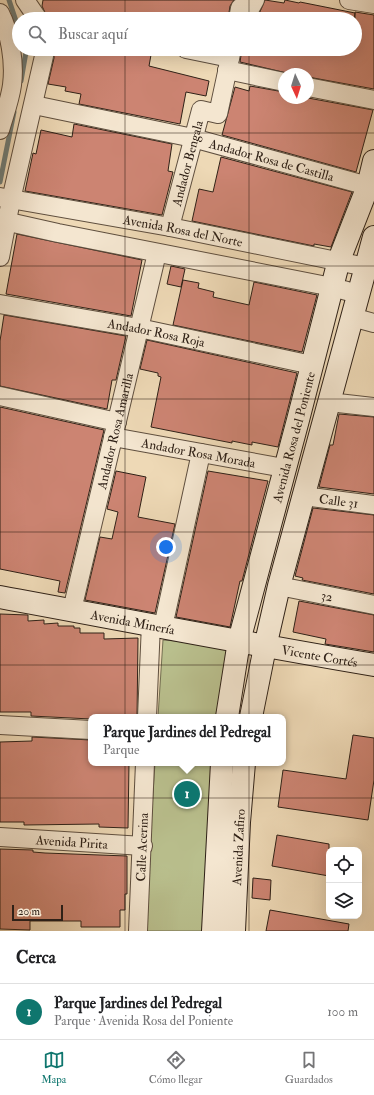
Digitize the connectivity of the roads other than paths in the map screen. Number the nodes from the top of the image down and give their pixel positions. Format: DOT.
graph roads {
  1 [pos="25,0"];
  2 [pos="255,0"];
  3 [pos="349,0"];
  4 [pos="374,4"];
  5 [pos="0,12"];
  6 [pos="33,12"];
  7 [pos="239,12"];
  8 [pos="43,56"];
  9 [pos="217,56"];
  10 [pos="230,59"];
  11 [pos="6,63"];
  12 [pos="278,79"];
  13 [pos="314,87"];
  14 [pos="374,100"];
  15 [pos="34,105"];
  16 [pos="0,130"];
  17 [pos="193,138"];
  18 [pos="374,161"];
  19 [pos="368,186"];
  20 [pos="5,198"];
  21 [pos="3,220"];
  22 [pos="170,227"];
  23 [pos="374,237"];
  24 [pos="157,253"];
  25 [pos="0,257"];
  26 [pos="339,260"];
  27 [pos="366,267"];
  28 [pos="332,287"];
  29 [pos="358,294"];
  30 [pos="0,304"];
  31 [pos="352,317"];
  32 [pos="374,323"];
  33 [pos="140,328"];
  34 [pos="312,365"];
  35 [pos="0,396"];
  36 [pos="329,402"];
  37 [pos="374,407"];
  38 [pos="115,429"];
  39 [pos="202,452"];
  40 [pos="284,468"];
  41 [pos="303,496"];
  42 [pos="374,505"];
  43 [pos="279,586"];
  44 [pos="0,598"];
  45 [pos="374,605"];
  46 [pos="72,610"];
  47 [pos="157,626"];
  48 [pos="239,641"];
  49 [pos="264,647"];
  50 [pos="374,665"];
  51 [pos="147,714"];
  52 [pos="227,714"];
  53 [pos="253,714"];
  54 [pos="0,725"];
  55 [pos="88,730"];
  56 [pos="145,766"];
  57 [pos="222,766"];
  58 [pos="244,766"];
  59 [pos="0,837"];
  60 [pos="143,846"];
  61 [pos="138,931"];
  62 [pos="213,931"];
  63 [pos="234,931"];
  1 -- 6 [label="street"];
  2 -- 7 [label="street"];
  3 -- 4 [label="street"];
  5 -- 11 [label="street"];
  8 -- 15 [label="street"];
  9 -- 10 [label="street"];
  10 -- 12 [label="street"];
  10 -- 17 [label="street, Andador Bengala"];
  11 -- 16 [label="street"];
  13 -- 14 [label="street"];
  15 -- 17 [label="street, Andador Rosa de Castilla"];
  15 -- 20 [label="street"];
  17 -- 19 [label="street, Andador Rosa de Castilla"];
  17 -- 22 [label="street, Andador Bengala"];
  18 -- 19 [label="street, Avenida Rosa del Poniente"];
  19 -- 26 [label="street, Avenida Rosa del Poniente"];
  20 -- 21 [label="street"];
  20 -- 22 [label="street, Avenida Rosa del Norte"];
  21 -- 24 [label="street, Avenida Rosa del Norte"];
  21 -- 25 [label="street"];
  22 -- 26 [label="street, Avenida Rosa del Norte"];
  23 -- 27 [label="street, Avenida Rosa del Poniente"];
  24 -- 28 [label="street, Avenida Rosa del Norte"];
  24 -- 33 [label="street, Andador Rosa Amarilla"];
  26 -- 27 [label="street, Avenida Rosa del Norte"];
  26 -- 28 [label="street, Avenida Rosa del Poniente"];
  27 -- 29 [label="street, Avenida Rosa del Poniente"];
  28 -- 29 [label="street, Avenida Rosa del Norte"];
  28 -- 34 [label="street, Avenida Rosa del Poniente"];
  29 -- 31 [label="street, Avenida Rosa del Poniente"];
  30 -- 33 [label="street, Andador Rosa Roja"];
  31 -- 32 [label="street"];
  31 -- 36 [label="street, Avenida Rosa del Poniente"];
  33 -- 34 [label="street, Andador Rosa Roja"];
  33 -- 38 [label="street, Andador Rosa Amarilla"];
  34 -- 40 [label="street, Avenida Rosa del Poniente"];
  35 -- 38 [label="street, Andador Rosa Morada"];
  36 -- 37 [label="street"];
  36 -- 41 [label="street, Avenida Rosa del Poniente"];
  38 -- 39 [label="street, Andador Rosa Morada"];
  38 -- 46 [label="street, Andador Rosa Amarilla"];
  39 -- 40 [label="street, Andador Rosa Morada"];
  39 -- 47 [label="street"];
  40 -- 48 [label="street, Avenida Rosa del Poniente"];
  41 -- 42 [label="street, Calle 31"];
  41 -- 43 [label="street, Avenida Rosa del Poniente"];
  43 -- 45 [label="street, 32"];
  43 -- 49 [label="street, Avenida Rosa del Poniente"];
  44 -- 46 [label="street, Avenida Minería"];
  46 -- 47 [label="street, Avenida Minería"];
  47 -- 48 [label="street, Avenida Minería"];
  47 -- 51 [label="street"];
  48 -- 49 [label="street, Avenida Minería"];
  48 -- 52 [label="street, Avenida Rosa del Poniente"];
  49 -- 50 [label="street, Vicente Cortés"];
  49 -- 53 [label="street"];
  54 -- 55 [label="street"];
  56 -- 60 [label="street, Calle Acerina"];
  57 -- 62 [label="street"];
  58 -- 63 [label="street, Avenida Zafiro"];
  59 -- 60 [label="street, Avenida Pirita"];
  60 -- 61 [label="street, Calle Acerina"];
}
